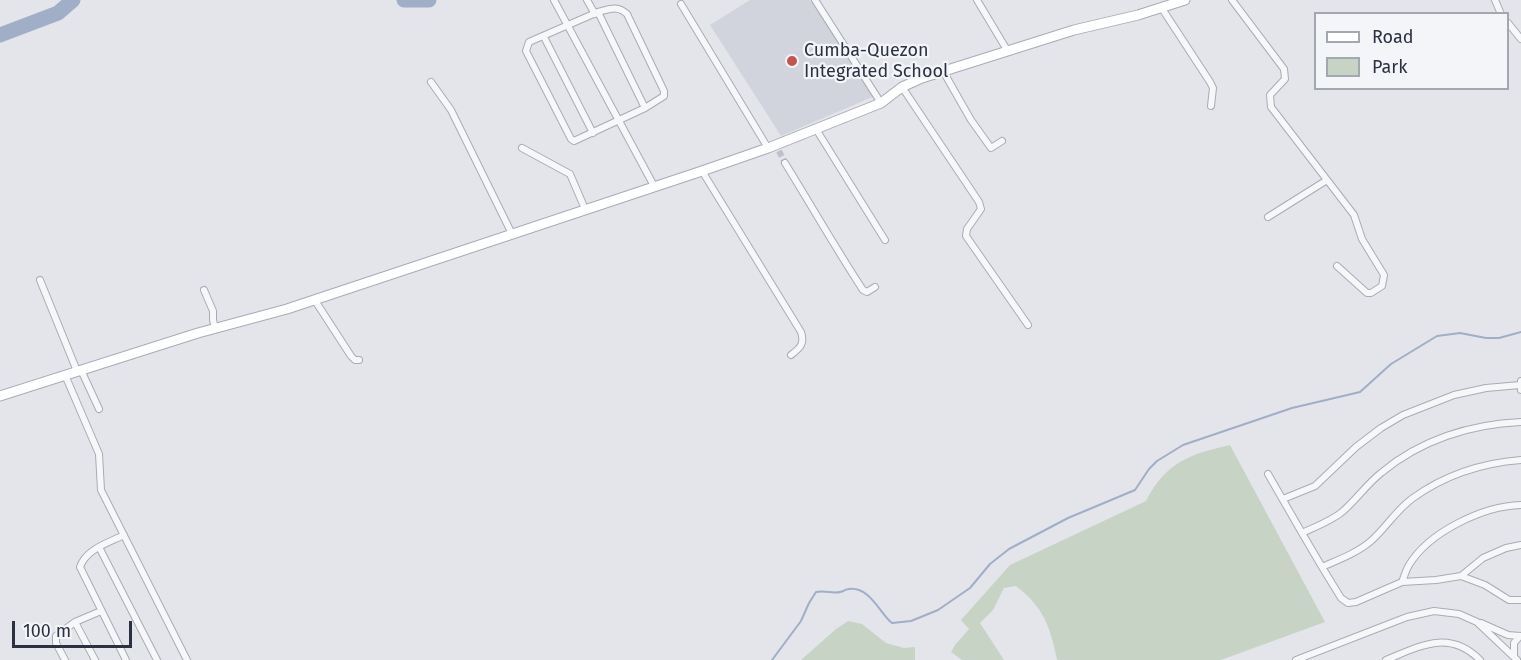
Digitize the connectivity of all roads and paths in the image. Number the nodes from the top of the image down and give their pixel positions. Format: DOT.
graph roads {
  1 [pos="554,0"];
  2 [pos="588,0"];
  3 [pos="815,0"];
  4 [pos="977,0"];
  5 [pos="1185,0"];
  6 [pos="1232,0"];
  7 [pos="681,4"];
  8 [pos="1161,8"];
  9 [pos="596,13"];
  10 [pos="1509,24"];
  11 [pos="568,26"];
  12 [pos="544,37"];
  13 [pos="1521,39"];
  14 [pos="1007,50"];
  15 [pos="943,71"];
  16 [pos="431,82"];
  17 [pos="902,87"];
  18 [pos="881,103"];
  19 [pos="1211,106"];
  20 [pos="645,108"];
  21 [pos="620,121"];
  22 [pos="816,129"];
  23 [pos="593,133"];
  24 [pos="1002,141"];
  25 [pos="522,148"];
  26 [pos="774,148"];
  27 [pos="785,163"];
  28 [pos="702,171"];
  29 [pos="1327,180"];
  30 [pos="654,186"];
  31 [pos="585,209"];
  32 [pos="1268,217"];
  33 [pos="512,234"];
  34 [pos="885,240"];
  35 [pos="1337,266"];
  36 [pos="40,280"];
  37 [pos="875,287"];
  38 [pos="204,290"];
  39 [pos="314,300"];
  40 [pos="1028,325"];
  41 [pos="215,328"];
  42 [pos="791,355"];
  43 [pos="359,360"];
  44 [pos="79,370"];
  45 [pos="65,375"];
  46 [pos="1521,385"];
  47 [pos="0,396"];
  48 [pos="99,410"];
  49 [pos="1521,422"];
  50 [pos="1521,460"];
  51 [pos="1268,474"];
  52 [pos="1283,499"];
  53 [pos="1521,505"];
  54 [pos="1302,533"];
  55 [pos="124,535"];
  56 [pos="1521,545"];
  57 [pos="99,547"];
  58 [pos="1322,567"];
  59 [pos="1461,576"];
  60 [pos="1402,582"];
  61 [pos="1521,600"];
  62 [pos="101,611"];
  63 [pos="75,622"];
  64 [pos="1477,622"];
  65 [pos="1521,636"];
  66 [pos="1516,658"];
  67 [pos="65,660"];
  68 [pos="95,660"];
  69 [pos="126,660"];
  70 [pos="157,660"];
  71 [pos="187,660"];
  72 [pos="1296,660"];
  73 [pos="1387,660"];
  74 [pos="1480,660"];
  1 -- 11 [label="street"];
  2 -- 9 [label="street"];
  3 -- 18 [label="street"];
  4 -- 14 [label="street"];
  5 -- 8 [label="street"];
  6 -- 29 [label="street"];
  7 -- 26 [label="street"];
  8 -- 14 [label="street"];
  8 -- 19 [label="street"];
  9 -- 11 [label="street"];
  9 -- 20 [label="street"];
  9 -- 20 [label="street"];
  10 -- 13 [label="street"];
  11 -- 12 [label="street"];
  11 -- 21 [label="street"];
  12 -- 23 [label="street"];
  12 -- 23 [label="street"];
  14 -- 15 [label="street"];
  15 -- 17 [label="street"];
  15 -- 24 [label="street"];
  16 -- 33 [label="street"];
  17 -- 18 [label="street"];
  17 -- 40 [label="street"];
  18 -- 22 [label="street"];
  20 -- 21 [label="street"];
  21 -- 23 [label="street"];
  21 -- 30 [label="street"];
  22 -- 26 [label="street"];
  22 -- 34 [label="street"];
  25 -- 31 [label="street"];
  26 -- 28 [label="street"];
  27 -- 37 [label="street"];
  28 -- 30 [label="street"];
  28 -- 42 [label="street"];
  29 -- 32 [label="street"];
  29 -- 35 [label="street"];
  30 -- 31 [label="street"];
  31 -- 33 [label="street"];
  33 -- 39 [label="street"];
  36 -- 44 [label="street"];
  38 -- 41 [label="street"];
  39 -- 41 [label="street"];
  39 -- 43 [label="street"];
  41 -- 44 [label="street"];
  44 -- 45 [label="street"];
  44 -- 48 [label="street"];
  45 -- 47 [label="street"];
  45 -- 55 [label="street"];
  46 -- 52 [label="street"];
  49 -- 54 [label="street"];
  50 -- 58 [label="street"];
  51 -- 52 [label="street"];
  52 -- 54 [label="street"];
  53 -- 60 [label="street"];
  54 -- 58 [label="street"];
  55 -- 57 [label="street"];
  55 -- 71 [label="street"];
  56 -- 59 [label="street"];
  57 -- 62 [label="street"];
  57 -- 70 [label="street"];
  58 -- 60 [label="street"];
  59 -- 60 [label="street"];
  59 -- 61 [label="street"];
  62 -- 63 [label="street"];
  62 -- 69 [label="street"];
  63 -- 67 [label="street"];
  63 -- 68 [label="street"];
  64 -- 65 [label="street"];
  64 -- 66 [label="street"];
  64 -- 72 [label="street"];
  65 -- 66 [label="street"];
  73 -- 74 [label="street"];
}
